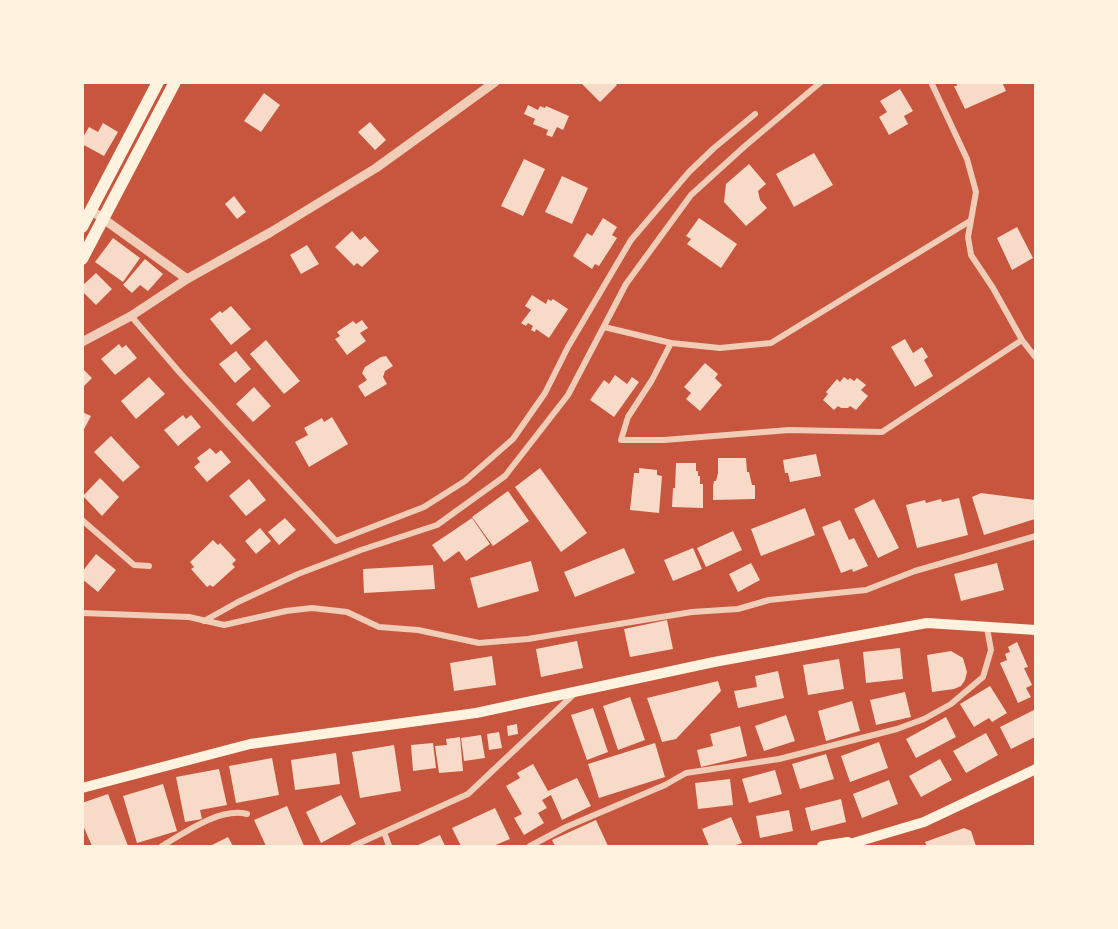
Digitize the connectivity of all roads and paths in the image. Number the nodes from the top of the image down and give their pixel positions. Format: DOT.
graph roads {
  1 [pos="158,82"];
  2 [pos="175,82"];
  3 [pos="495,82"];
  4 [pos="821,82"];
  5 [pos="931,82"];
  6 [pos="755,114"];
  7 [pos="91,210"];
  8 [pos="104,219"];
  9 [pos="970,221"];
  10 [pos="82,226"];
  11 [pos="82,259"];
  12 [pos="187,279"];
  13 [pos="131,316"];
  14 [pos="604,327"];
  15 [pos="1022,340"];
  16 [pos="82,342"];
  17 [pos="671,343"];
  18 [pos="1035,358"];
  19 [pos="82,520"];
  20 [pos="1035,536"];
  21 [pos="149,566"];
  22 [pos="82,613"];
  23 [pos="204,622"];
  24 [pos="987,628"];
  25 [pos="1035,630"];
  26 [pos="574,693"];
  27 [pos="1035,768"];
  28 [pos="82,788"];
  29 [pos="247,814"];
  30 [pos="384,832"];
  31 [pos="860,841"];
  32 [pos="162,846"];
  33 [pos="353,846"];
  34 [pos="389,846"];
  35 [pos="530,846"];
  36 [pos="822,846"];
  37 [pos="843,846"];
  1 -- 7 [label="main road"];
  2 -- 8 [label="main road"];
  3 -- 12 [label="street"];
  4 -- 14 [label="street"];
  5 -- 9 [label="street"];
  6 -- 13 [label="street"];
  7 -- 8 [label="street"];
  7 -- 10 [label="main road"];
  8 -- 11 [label="main road"];
  8 -- 12 [label="street"];
  9 -- 15 [label="street"];
  9 -- 17 [label="street"];
  12 -- 13 [label="street"];
  13 -- 16 [label="street"];
  14 -- 17 [label="street"];
  14 -- 23 [label="street"];
  15 -- 17 [label="street"];
  15 -- 18 [label="street"];
  19 -- 21 [label="street"];
  20 -- 23 [label="street"];
  22 -- 23 [label="street"];
  24 -- 25 [label="main road"];
  24 -- 26 [label="main road"];
  24 -- 35 [label="street"];
  26 -- 28 [label="main road"];
  26 -- 30 [label="street"];
  27 -- 31 [label="main road"];
  29 -- 32 [label="street"];
  30 -- 33 [label="street"];
  30 -- 34 [label="street"];
  31 -- 36 [label="main road"];
  31 -- 37 [label="main road"];
}
